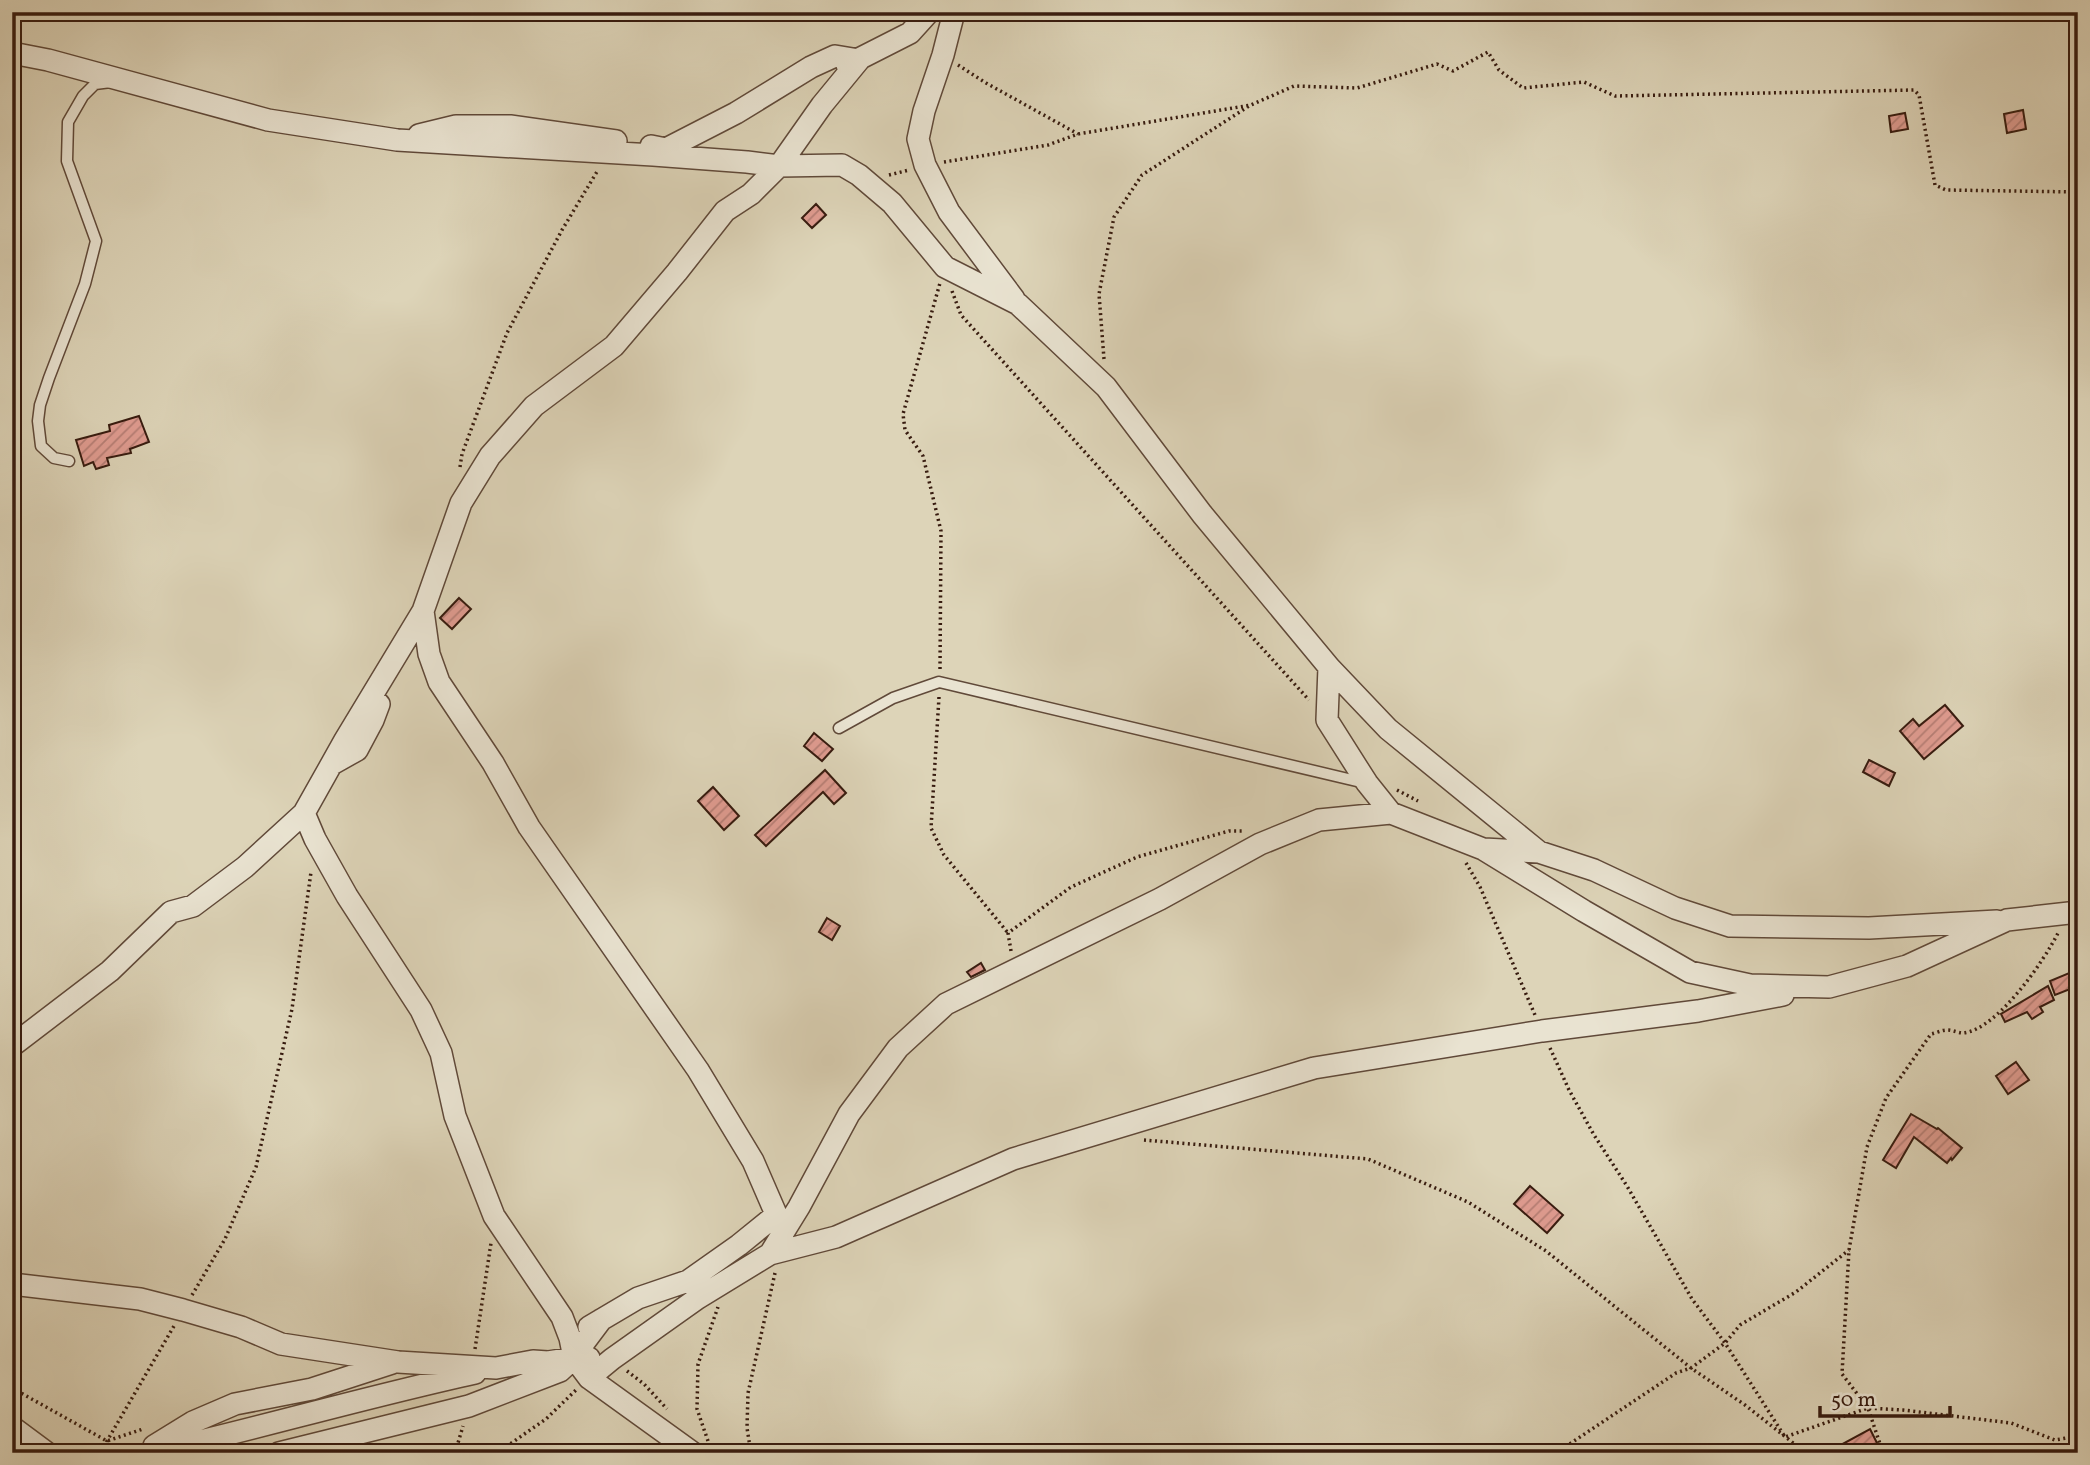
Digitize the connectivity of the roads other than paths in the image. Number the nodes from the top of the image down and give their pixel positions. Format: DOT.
graph roads {
  1 [pos="929,12"];
  2 [pos="954,12"];
  3 [pos="12,53"];
  4 [pos="859,60"];
  5 [pos="119,80"];
  6 [pos="397,140"];
  7 [pos="659,152"];
  8 [pos="779,166"];
  9 [pos="1018,304"];
  10 [pos="69,461"];
  11 [pos="423,611"];
  12 [pos="1329,667"];
  13 [pos="839,728"];
  14 [pos="1367,783"];
  15 [pos="304,813"];
  16 [pos="1391,813"];
  17 [pos="1483,849"];
  18 [pos="1539,852"];
  19 [pos="2073,912"];
  20 [pos="2007,920"];
  21 [pos="1829,987"];
  22 [pos="12,1046"];
  23 [pos="777,1237"];
  24 [pos="12,1284"];
  25 [pos="572,1348"];
  26 [pos="612,1359"];
  27 [pos="398,1362"];
  28 [pos="496,1368"];
  29 [pos="589,1378"];
  30 [pos="12,1427"];
  31 [pos="701,1447"];
  32 [pos="47,1453"];
  33 [pos="143,1453"];
  34 [pos="151,1453"];
  35 [pos="279,1453"];
  1 -- 4 [label="street"];
  2 -- 9 [label="street"];
  3 -- 5 [label="street"];
  4 -- 7 [label="street"];
  4 -- 8 [label="street"];
  5 -- 6 [label="street"];
  5 -- 10 [label="lane"];
  6 -- 7 [label="street"];
  6 -- 7 [label="street"];
  7 -- 8 [label="street"];
  8 -- 9 [label="street"];
  8 -- 11 [label="street"];
  9 -- 12 [label="street"];
  11 -- 15 [label="street"];
  11 -- 23 [label="street"];
  12 -- 14 [label="street"];
  12 -- 18 [label="street"];
  13 -- 14 [label="lane"];
  14 -- 16 [label="street"];
  15 -- 22 [label="street"];
  15 -- 25 [label="street"];
  16 -- 17 [label="street"];
  16 -- 23 [label="street"];
  17 -- 18 [label="street"];
  17 -- 21 [label="street"];
  18 -- 20 [label="street"];
  19 -- 20 [label="street"];
  20 -- 21 [label="street"];
  21 -- 23 [label="street"];
  23 -- 25 [label="street"];
  23 -- 26 [label="street"];
  24 -- 27 [label="street"];
  25 -- 26 [label="street"];
  25 -- 28 [label="street"];
  25 -- 29 [label="street"];
  25 -- 35 [label="street"];
  26 -- 29 [label="street"];
  27 -- 28 [label="street"];
  27 -- 33 [label="street"];
  28 -- 34 [label="street"];
  29 -- 31 [label="street"];
  30 -- 32 [label="street"];
}
